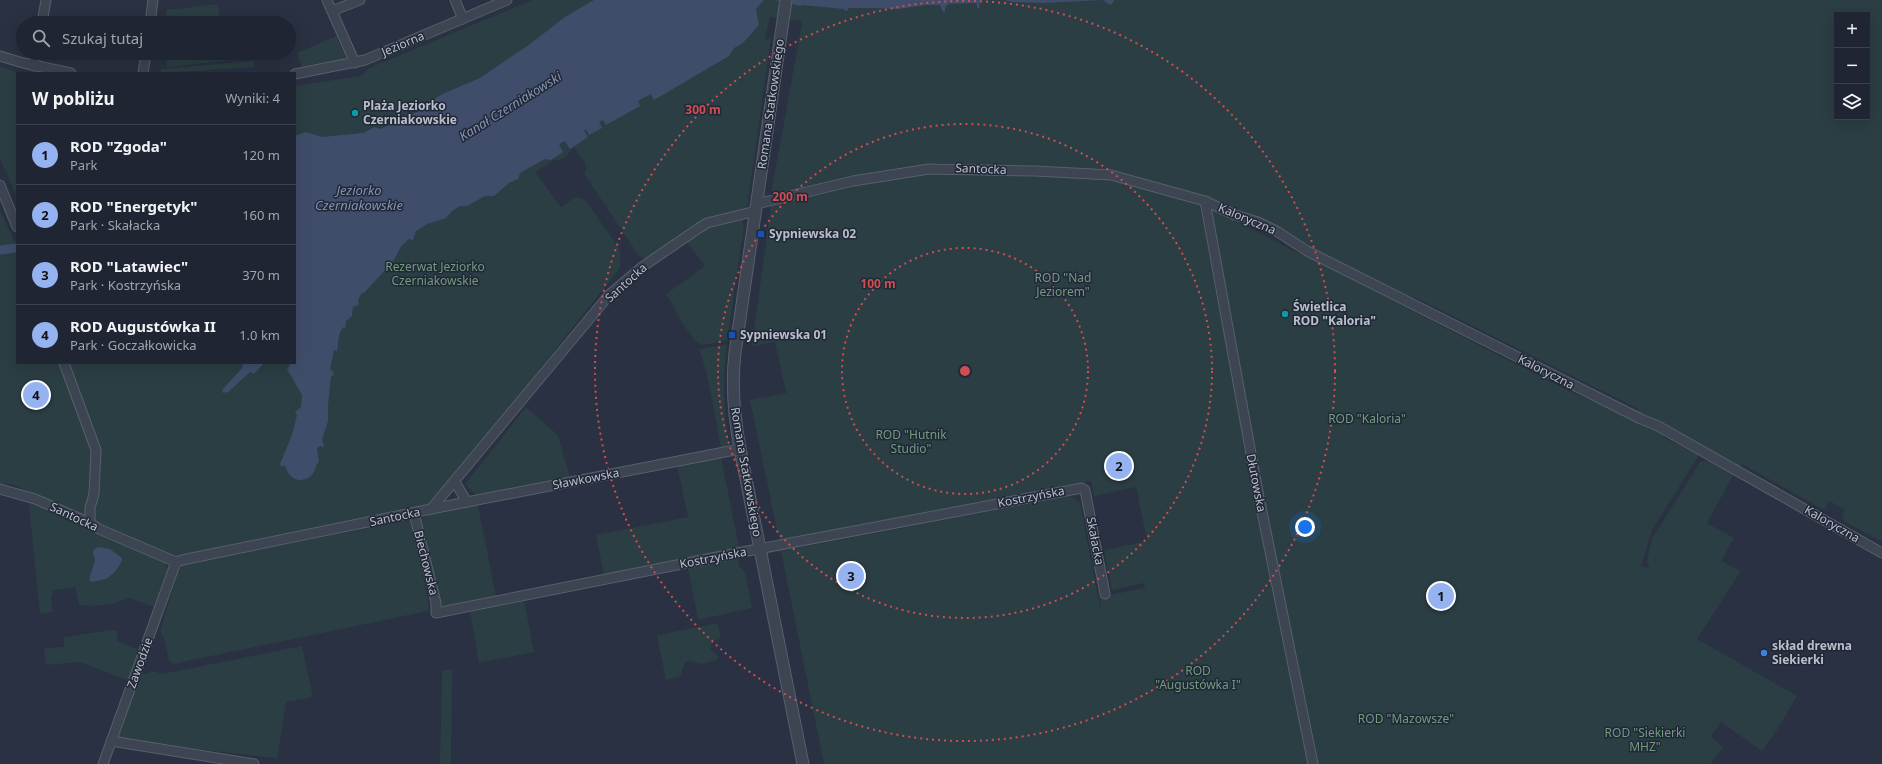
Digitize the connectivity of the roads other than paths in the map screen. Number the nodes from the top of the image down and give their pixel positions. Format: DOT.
graph roads {
  1 [pos="46,0"];
  2 [pos="153,0"];
  3 [pos="328,0"];
  4 [pos="360,0"];
  5 [pos="455,0"];
  6 [pos="507,0"];
  7 [pos="786,0"];
  8 [pos="332,11"];
  9 [pos="43,16"];
  10 [pos="151,16"];
  11 [pos="463,19"];
  12 [pos="0,56"];
  13 [pos="35,60"];
  14 [pos="145,60"];
  15 [pos="355,63"];
  16 [pos="34,66"];
  17 [pos="65,72"];
  18 [pos="143,72"];
  19 [pos="296,74"];
  20 [pos="0,185"];
  21 [pos="1205,201"];
  22 [pos="756,207"];
  23 [pos="16,225"];
  24 [pos="64,364"];
  25 [pos="740,449"];
  26 [pos="455,482"];
  27 [pos="1084,488"];
  28 [pos="0,489"];
  29 [pos="467,502"];
  30 [pos="431,509"];
  31 [pos="414,513"];
  32 [pos="90,523"];
  33 [pos="760,549"];
  34 [pos="1882,553"];
  35 [pos="176,562"];
  36 [pos="1105,594"];
  37 [pos="436,613"];
  38 [pos="111,741"];
  39 [pos="103,764"];
  40 [pos="254,764"];
  41 [pos="803,764"];
  42 [pos="1313,764"];
  1 -- 9 [label="street"];
  2 -- 10 [label="street"];
  3 -- 8 [label="street"];
  4 -- 8 [label="street"];
  5 -- 11 [label="street"];
  6 -- 11 [label="street, Jeziorna"];
  7 -- 22 [label="street, Romana Statkowskiego"];
  8 -- 15 [label="street"];
  11 -- 15 [label="street, Jeziorna"];
  12 -- 16 [label="street"];
  13 -- 16 [label="street"];
  14 -- 18 [label="street"];
  15 -- 19 [label="street, Jeziorna"];
  16 -- 17 [label="street"];
  20 -- 23 [label="street"];
  21 -- 22 [label="street, Santocka"];
  21 -- 34 [label="street, Kaloryczna"];
  21 -- 42 [label="street, Dłutowska"];
  22 -- 25 [label="street, Romana Statkowskiego"];
  22 -- 26 [label="street, Santocka"];
  24 -- 32 [label="street"];
  25 -- 29 [label="street, Sławkowska"];
  25 -- 33 [label="street, Romana Statkowskiego"];
  26 -- 29 [label="street"];
  26 -- 30 [label="street, Santocka"];
  27 -- 33 [label="street, Kostrzyńska"];
  27 -- 36 [label="street, Skałacka"];
  28 -- 32 [label="street, Santocka"];
  29 -- 30 [label="street, Sławkowska"];
  30 -- 31 [label="street, Santocka"];
  31 -- 35 [label="street, Santocka"];
  31 -- 37 [label="street, Biechowska"];
  32 -- 35 [label="street, Santocka"];
  33 -- 37 [label="street, Kostrzyńska"];
  33 -- 41 [label="street, Romana Statkowskiego"];
  35 -- 38 [label="street, Zawodzie"];
  38 -- 39 [label="street, Zawodzie"];
  38 -- 40 [label="street"];
}
